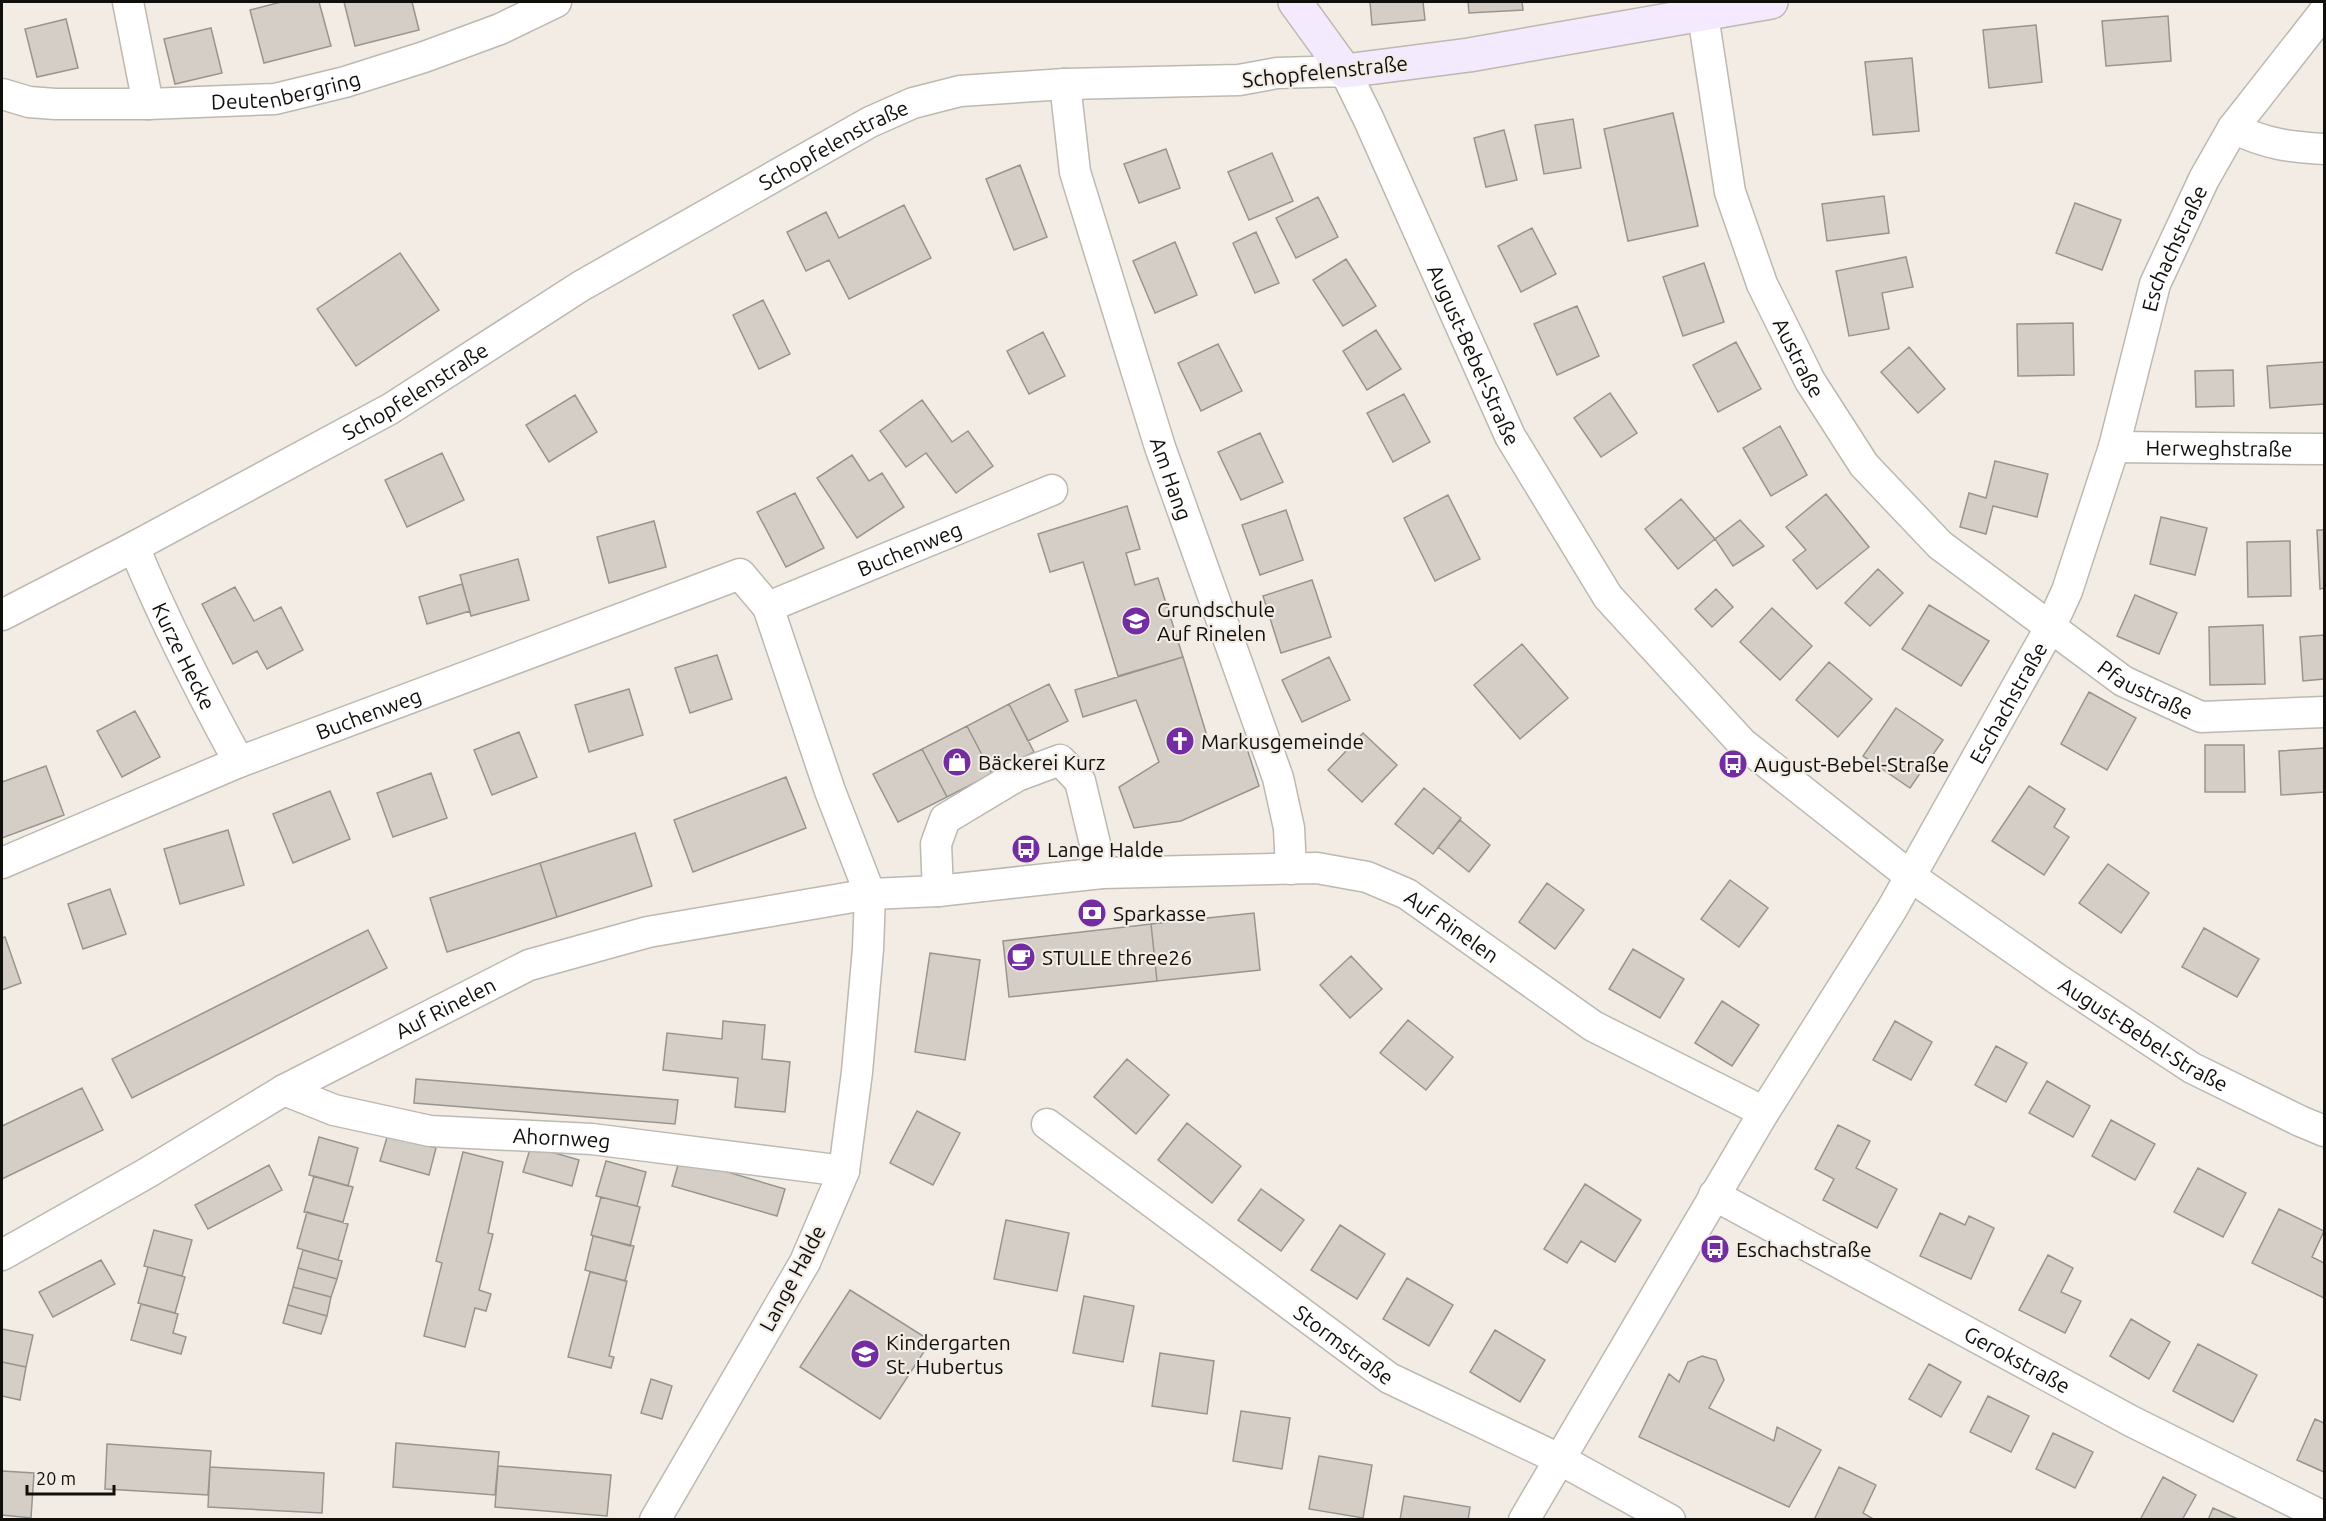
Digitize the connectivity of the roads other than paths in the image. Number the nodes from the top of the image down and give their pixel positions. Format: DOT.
graph roads {
  1 [pos="128,2"];
  2 [pos="555,2"];
  3 [pos="1295,2"];
  4 [pos="1772,2"];
  5 [pos="1701,8"];
  6 [pos="2325,12"];
  7 [pos="1345,71"];
  8 [pos="1065,84"];
  9 [pos="2,94"];
  10 [pos="148,104"];
  11 [pos="2233,128"];
  12 [pos="2325,149"];
  13 [pos="2114,447"];
  14 [pos="2325,449"];
  15 [pos="1052,490"];
  16 [pos="134,547"];
  17 [pos="740,574"];
  18 [pos="768,607"];
  19 [pos="2,615"];
  20 [pos="2050,628"];
  21 [pos="2325,712"];
  22 [pos="239,762"];
  23 [pos="2,863"];
  24 [pos="1290,869"];
  25 [pos="1102,873"];
  26 [pos="1910,876"];
  27 [pos="938,891"];
  28 [pos="870,894"];
  29 [pos="284,1090"];
  30 [pos="1764,1112"];
  31 [pos="1047,1124"];
  32 [pos="2325,1131"];
  33 [pos="844,1171"];
  34 [pos="1714,1195"];
  35 [pos="2,1255"];
  36 [pos="1559,1460"];
  37 [pos="2325,1517"];
  38 [pos="655,1520"];
  39 [pos="1524,1520"];
  40 [pos="1670,1520"];
  1 -- 10 [label="street"];
  2 -- 10 [label="street, Deutenbergring"];
  3 -- 7 [label="street"];
  4 -- 5 [label="street, Schopfelenstraße"];
  5 -- 7 [label="street, Schopfelenstraße"];
  5 -- 20 [label="street, Austraße"];
  6 -- 11 [label="street, Eschachstraße"];
  7 -- 8 [label="street, Schopfelenstraße"];
  7 -- 26 [label="street, August-Bebel-Straße"];
  8 -- 16 [label="street, Schopfelenstraße"];
  8 -- 24 [label="street, Am Hang"];
  9 -- 10 [label="street, Deutenbergring"];
  11 -- 12 [label="street"];
  11 -- 13 [label="street, Eschachstraße"];
  13 -- 14 [label="street, Herweghstraße"];
  13 -- 20 [label="street, Eschachstraße"];
  15 -- 18 [label="street, Buchenweg"];
  16 -- 19 [label="street, Schopfelenstraße"];
  16 -- 22 [label="street, Kurze Hecke"];
  17 -- 18 [label="street, Lange Halde"];
  17 -- 22 [label="street, Buchenweg"];
  18 -- 28 [label="street, Lange Halde"];
  20 -- 21 [label="street, Pfaustraße"];
  20 -- 26 [label="street, Eschachstraße"];
  22 -- 23 [label="street, Buchenweg"];
  24 -- 25 [label="street, Auf Rinelen"];
  24 -- 30 [label="street, Auf Rinelen"];
  25 -- 27 [label="street, Auf Rinelen"];
  25 -- 27 [label="street"];
  26 -- 30 [label="street, Eschachstraße"];
  26 -- 32 [label="street, August-Bebel-Straße"];
  27 -- 28 [label="street, Auf Rinelen"];
  28 -- 29 [label="street, Auf Rinelen"];
  28 -- 33 [label="street, Lange Halde"];
  29 -- 33 [label="street, Ahornweg"];
  29 -- 35 [label="street, Auf Rinelen"];
  30 -- 34 [label="street, Eschachstraße"];
  31 -- 36 [label="street, Stormstraße"];
  33 -- 38 [label="street, Lange Halde"];
  34 -- 36 [label="street, Eschachstraße"];
  34 -- 37 [label="street, Gerokstraße"];
  36 -- 39 [label="street, Eschachstraße"];
  36 -- 40 [label="street, Stormstraße"];
}
